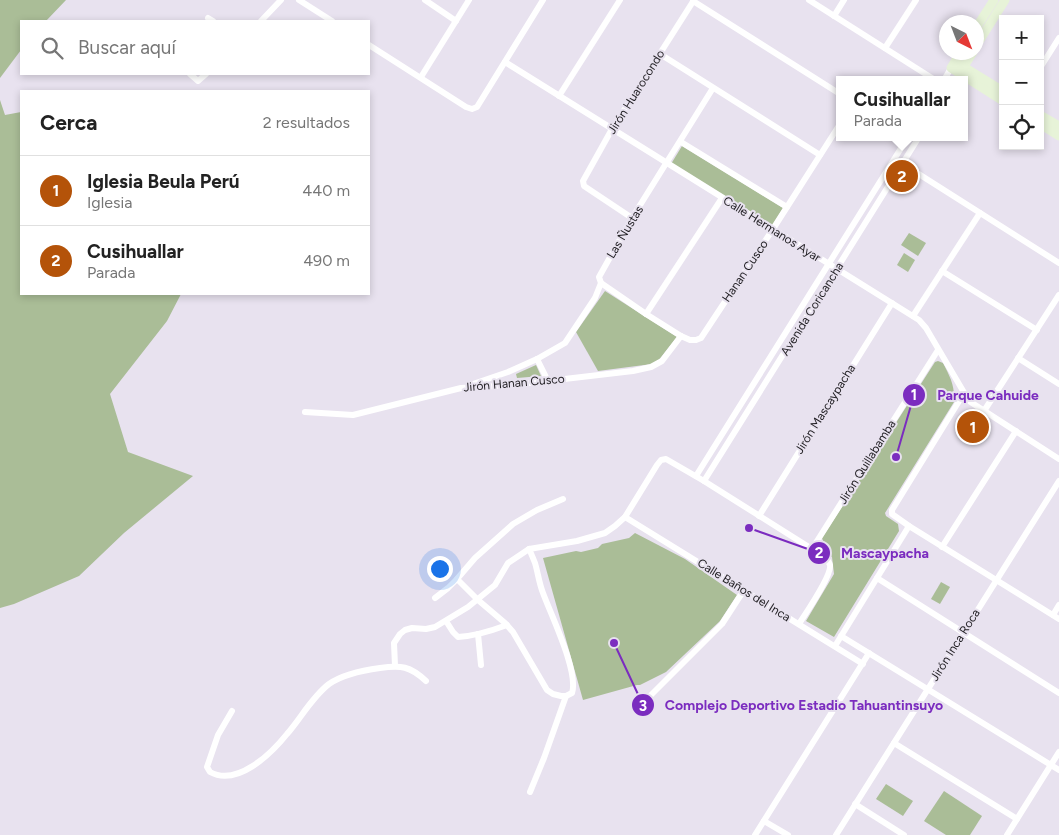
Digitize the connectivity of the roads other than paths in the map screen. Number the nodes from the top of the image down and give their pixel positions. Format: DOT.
graph roads {
  1 [pos="281,0"];
  2 [pos="299,0"];
  3 [pos="425,0"];
  4 [pos="468,0"];
  5 [pos="543,0"];
  6 [pos="620,0"];
  7 [pos="809,0"];
  8 [pos="844,0"];
  9 [pos="916,0"];
  10 [pos="994,0"];
  11 [pos="1005,0"];
  12 [pos="693,1"];
  13 [pos="834,16"];
  14 [pos="984,16"];
  15 [pos="263,20"];
  16 [pos="330,20"];
  17 [pos="456,21"];
  18 [pos="984,33"];
  19 [pos="1059,38"];
  20 [pos="370,46"];
  21 [pos="885,48"];
  22 [pos="660,54"];
  23 [pos="966,60"];
  24 [pos="505,62"];
  25 [pos="1044,62"];
  26 [pos="957,70"];
  27 [pos="191,75"];
  28 [pos="205,75"];
  29 [pos="929,76"];
  30 [pos="421,77"];
  31 [pos="968,77"];
  32 [pos="713,88"];
  33 [pos="999,89"];
  34 [pos="836,91"];
  35 [pos="559,96"];
  36 [pos="999,98"];
  37 [pos="1044,117"];
  38 [pos="1059,126"];
  39 [pos="1044,127"];
  40 [pos="612,130"];
  41 [pos="836,130"];
  42 [pos="1059,136"];
  43 [pos="905,141"];
  44 [pos="917,141"];
  45 [pos="680,142"];
  46 [pos="820,155"];
  47 [pos="667,164"];
  48 [pos="903,164"];
  49 [pos="722,198"];
  50 [pos="787,207"];
  51 [pos="980,213"];
  52 [pos="632,218"];
  53 [pos="773,229"];
  54 [pos="828,263"];
  55 [pos="1059,263"];
  56 [pos="837,269"];
  57 [pos="942,271"];
  58 [pos="600,283"];
  59 [pos="1059,295"];
  60 [pos="892,303"];
  61 [pos="646,314"];
  62 [pos="913,316"];
  63 [pos="1037,330"];
  64 [pos="681,336"];
  65 [pos="938,350"];
  66 [pos="1018,358"];
  67 [pos="536,359"];
  68 [pos="508,372"];
  69 [pos="548,381"];
  70 [pos="1059,384"];
  71 [pos="513,385"];
  72 [pos="461,388"];
  73 [pos="964,393"];
  74 [pos="984,411"];
  75 [pos="305,412"];
  76 [pos="1016,431"];
  77 [pos="1059,459"];
  78 [pos="696,476"];
  79 [pos="704,481"];
  80 [pos="1059,481"];
  81 [pos="563,499"];
  82 [pos="759,516"];
  83 [pos="625,517"];
  84 [pos="909,526"];
  85 [pos="942,547"];
  86 [pos="528,549"];
  87 [pos="812,549"];
  88 [pos="877,578"];
  89 [pos="457,579"];
  90 [pos="996,581"];
  91 [pos="744,590"];
  92 [pos="435,598"];
  93 [pos="478,600"];
  94 [pos="1059,605"];
  95 [pos="1056,617"];
  96 [pos="446,621"];
  97 [pos="799,624"];
  98 [pos="507,625"];
  99 [pos="963,633"];
  100 [pos="478,634"];
  101 [pos="841,636"];
  102 [pos="835,646"];
  103 [pos="869,653"];
  104 [pos="863,664"];
  105 [pos="481,665"];
  106 [pos="395,666"];
  107 [pos="426,680"];
  108 [pos="928,689"];
  109 [pos="1059,693"];
  110 [pos="566,696"];
  111 [pos="650,696"];
  112 [pos="232,711"];
  113 [pos="894,743"];
  114 [pos="1059,752"];
  115 [pos="1051,765"];
  116 [pos="1059,770"];
  117 [pos="530,792"];
  118 [pos="855,804"];
  119 [pos="1017,819"];
  120 [pos="764,821"];
  121 [pos="755,835"];
  122 [pos="788,835"];
  123 [pos="836,835"];
  124 [pos="904,835"];
  125 [pos="1007,835"];
  1 -- 15 [label="street"];
  2 -- 16 [label="street"];
  3 -- 17 [label="street"];
  4 -- 17 [label="street"];
  5 -- 24 [label="street"];
  6 -- 35 [label="street"];
  7 -- 13 [label="street"];
  8 -- 13 [label="street"];
  9 -- 21 [label="street"];
  10 -- 14 [label="street"];
  11 -- 18 [label="street"];
  12 -- 22 [label="street, Jirón Huarocondo"];
  12 -- 34 [label="street"];
  13 -- 21 [label="street"];
  17 -- 30 [label="street"];
  19 -- 25 [label="street"];
  20 -- 30 [label="street"];
  21 -- 29 [label="street"];
  22 -- 32 [label="street"];
  22 -- 40 [label="street, Jirón Huarocondo"];
  23 -- 26 [label="street"];
  24 -- 30 [label="street"];
  24 -- 35 [label="street, Calle Hermanos Ayar"];
  26 -- 33 [label="street"];
  27 -- 28 [label="street"];
  31 -- 36 [label="street"];
  32 -- 45 [label="street, Las Ñustas"];
  32 -- 46 [label="street"];
  35 -- 40 [label="street, Calle Hermanos Ayar"];
  37 -- 38 [label="street"];
  39 -- 42 [label="street"];
  40 -- 47 [label="street, Calle Hermanos Ayar"];
  40 -- 52 [label="street, Jirón Huarocondo"];
  41 -- 46 [label="street, Hanan Cusco"];
  43 -- 54 [label="street, Avenida Coricancha"];
  44 -- 48 [label="street, Avenida Coricancha"];
  45 -- 47 [label="street, Las Ñustas"];
  45 -- 50 [label="street"];
  46 -- 50 [label="street, Hanan Cusco"];
  47 -- 49 [label="street, Calle Hermanos Ayar"];
  47 -- 52 [label="street, Las Ñustas"];
  48 -- 51 [label="street"];
  48 -- 56 [label="street, Avenida Coricancha"];
  49 -- 53 [label="street, Calle Hermanos Ayar"];
  49 -- 61 [label="street"];
  50 -- 53 [label="street, Hanan Cusco"];
  51 -- 55 [label="street"];
  51 -- 57 [label="street"];
  52 -- 58 [label="street, Las Ñustas"];
  53 -- 54 [label="street, Calle Hermanos Ayar"];
  53 -- 64 [label="street, Hanan Cusco"];
  54 -- 56 [label="street, Calle Hermanos Ayar"];
  54 -- 78 [label="street, Avenida Coricancha"];
  56 -- 60 [label="street, Calle Hermanos Ayar"];
  56 -- 79 [label="street, Avenida Coricancha"];
  57 -- 62 [label="street"];
  57 -- 63 [label="street"];
  58 -- 61 [label="street"];
  58 -- 67 [label="street, Las Ñustas"];
  59 -- 63 [label="street"];
  60 -- 62 [label="street, Calle Hermanos Ayar"];
  60 -- 82 [label="street, Jirón Mascaypacha"];
  61 -- 64 [label="street"];
  62 -- 65 [label="street, Calle Hermanos Ayar"];
  63 -- 66 [label="street"];
  64 -- 69 [label="street, Jirón Hanan Cusco"];
  65 -- 73 [label="street, Calle Hermanos Ayar"];
  65 -- 87 [label="street, Jirón Quillabamba"];
  66 -- 70 [label="street"];
  66 -- 74 [label="street"];
  67 -- 68 [label="street, Las Ñustas"];
  67 -- 69 [label="street"];
  68 -- 71 [label="street"];
  68 -- 72 [label="street, Las Ñustas"];
  69 -- 71 [label="street, Jirón Hanan Cusco"];
  71 -- 72 [label="street, Jirón Hanan Cusco"];
  72 -- 75 [label="street, Jirón Hanan Cusco"];
  73 -- 74 [label="street, Calle Hermanos Ayar"];
  73 -- 84 [label="street"];
  74 -- 76 [label="street, Calle Hermanos Ayar"];
  76 -- 77 [label="street, Calle Hermanos Ayar"];
  76 -- 85 [label="street"];
  78 -- 79 [label="street"];
  78 -- 83 [label="street"];
  79 -- 82 [label="street"];
  80 -- 90 [label="street, Jirón Inca Roca"];
  81 -- 89 [label="street"];
  82 -- 87 [label="street"];
  83 -- 86 [label="street"];
  83 -- 91 [label="street, Calle Baños del Inca"];
  84 -- 85 [label="street"];
  84 -- 88 [label="street"];
  85 -- 90 [label="street"];
  86 -- 93 [label="street"];
  86 -- 110 [label="street"];
  87 -- 97 [label="street"];
  88 -- 99 [label="street"];
  88 -- 101 [label="street"];
  89 -- 92 [label="street"];
  89 -- 93 [label="street"];
  90 -- 95 [label="street"];
  90 -- 99 [label="street, Jirón Inca Roca"];
  91 -- 97 [label="street, Calle Baños del Inca"];
  91 -- 111 [label="street"];
  93 -- 96 [label="street"];
  93 -- 98 [label="street"];
  94 -- 95 [label="street"];
  96 -- 100 [label="street"];
  96 -- 106 [label="street"];
  97 -- 102 [label="street, Calle Baños del Inca"];
  98 -- 100 [label="street"];
  98 -- 110 [label="street"];
  99 -- 108 [label="street, Jirón Inca Roca"];
  99 -- 109 [label="street"];
  100 -- 105 [label="street"];
  101 -- 102 [label="street"];
  101 -- 103 [label="street"];
  102 -- 104 [label="street, Calle Baños del Inca"];
  103 -- 104 [label="street"];
  103 -- 108 [label="street"];
  104 -- 120 [label="street"];
  106 -- 107 [label="street"];
  106 -- 112 [label="street"];
  108 -- 113 [label="street, Jirón Inca Roca"];
  108 -- 115 [label="street"];
  110 -- 117 [label="street"];
  113 -- 118 [label="street, Jirón Inca Roca"];
  113 -- 119 [label="street"];
  114 -- 115 [label="street"];
  115 -- 116 [label="street"];
  115 -- 119 [label="street"];
  118 -- 123 [label="street, Jirón Inca Roca"];
  118 -- 124 [label="street"];
  119 -- 125 [label="street"];
  120 -- 121 [label="street"];
  120 -- 122 [label="street"];
}
